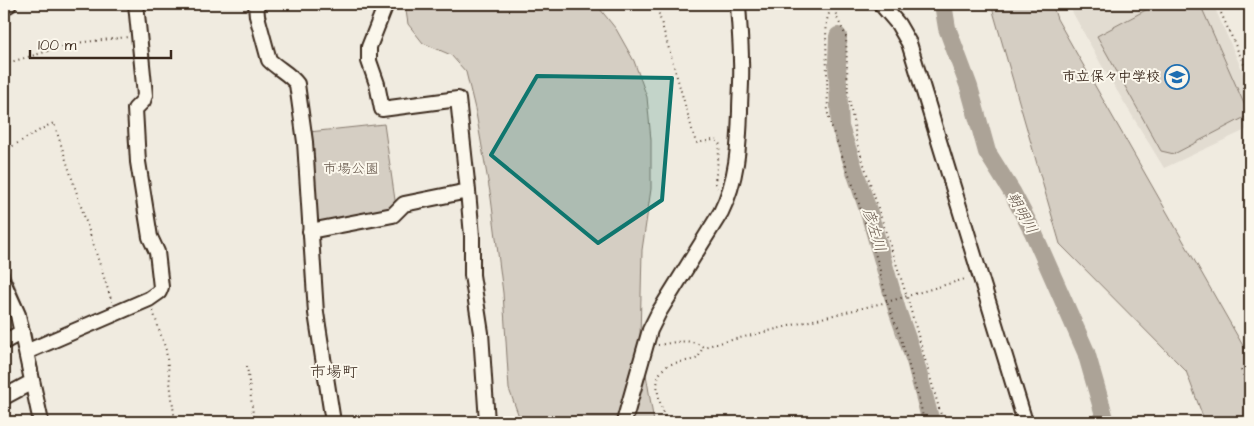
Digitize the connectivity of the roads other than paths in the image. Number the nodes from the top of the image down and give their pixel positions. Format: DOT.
graph roads {
  1 [pos="8,4"];
  2 [pos="136,4"];
  3 [pos="256,4"];
  4 [pos="386,4"];
  5 [pos="738,4"];
  6 [pos="881,4"];
  7 [pos="4,6"];
  8 [pos="468,191"];
  9 [pos="310,231"];
  10 [pos="4,284"];
  11 [pos="22,332"];
  12 [pos="4,342"];
  13 [pos="26,352"];
  14 [pos="32,382"];
  15 [pos="4,397"];
  16 [pos="41,422"];
  17 [pos="333,422"];
  18 [pos="487,422"];
  19 [pos="624,422"];
  20 [pos="1025,422"];
  1 -- 7 [label="main road"];
  2 -- 13 [label="street"];
  3 -- 9 [label="street"];
  4 -- 8 [label="street"];
  5 -- 19 [label="street"];
  6 -- 20 [label="street"];
  8 -- 9 [label="street"];
  8 -- 18 [label="street"];
  9 -- 17 [label="street"];
  10 -- 11 [label="street"];
  11 -- 12 [label="street"];
  11 -- 13 [label="street"];
  13 -- 14 [label="street"];
  14 -- 15 [label="street"];
  14 -- 16 [label="street"];
}
